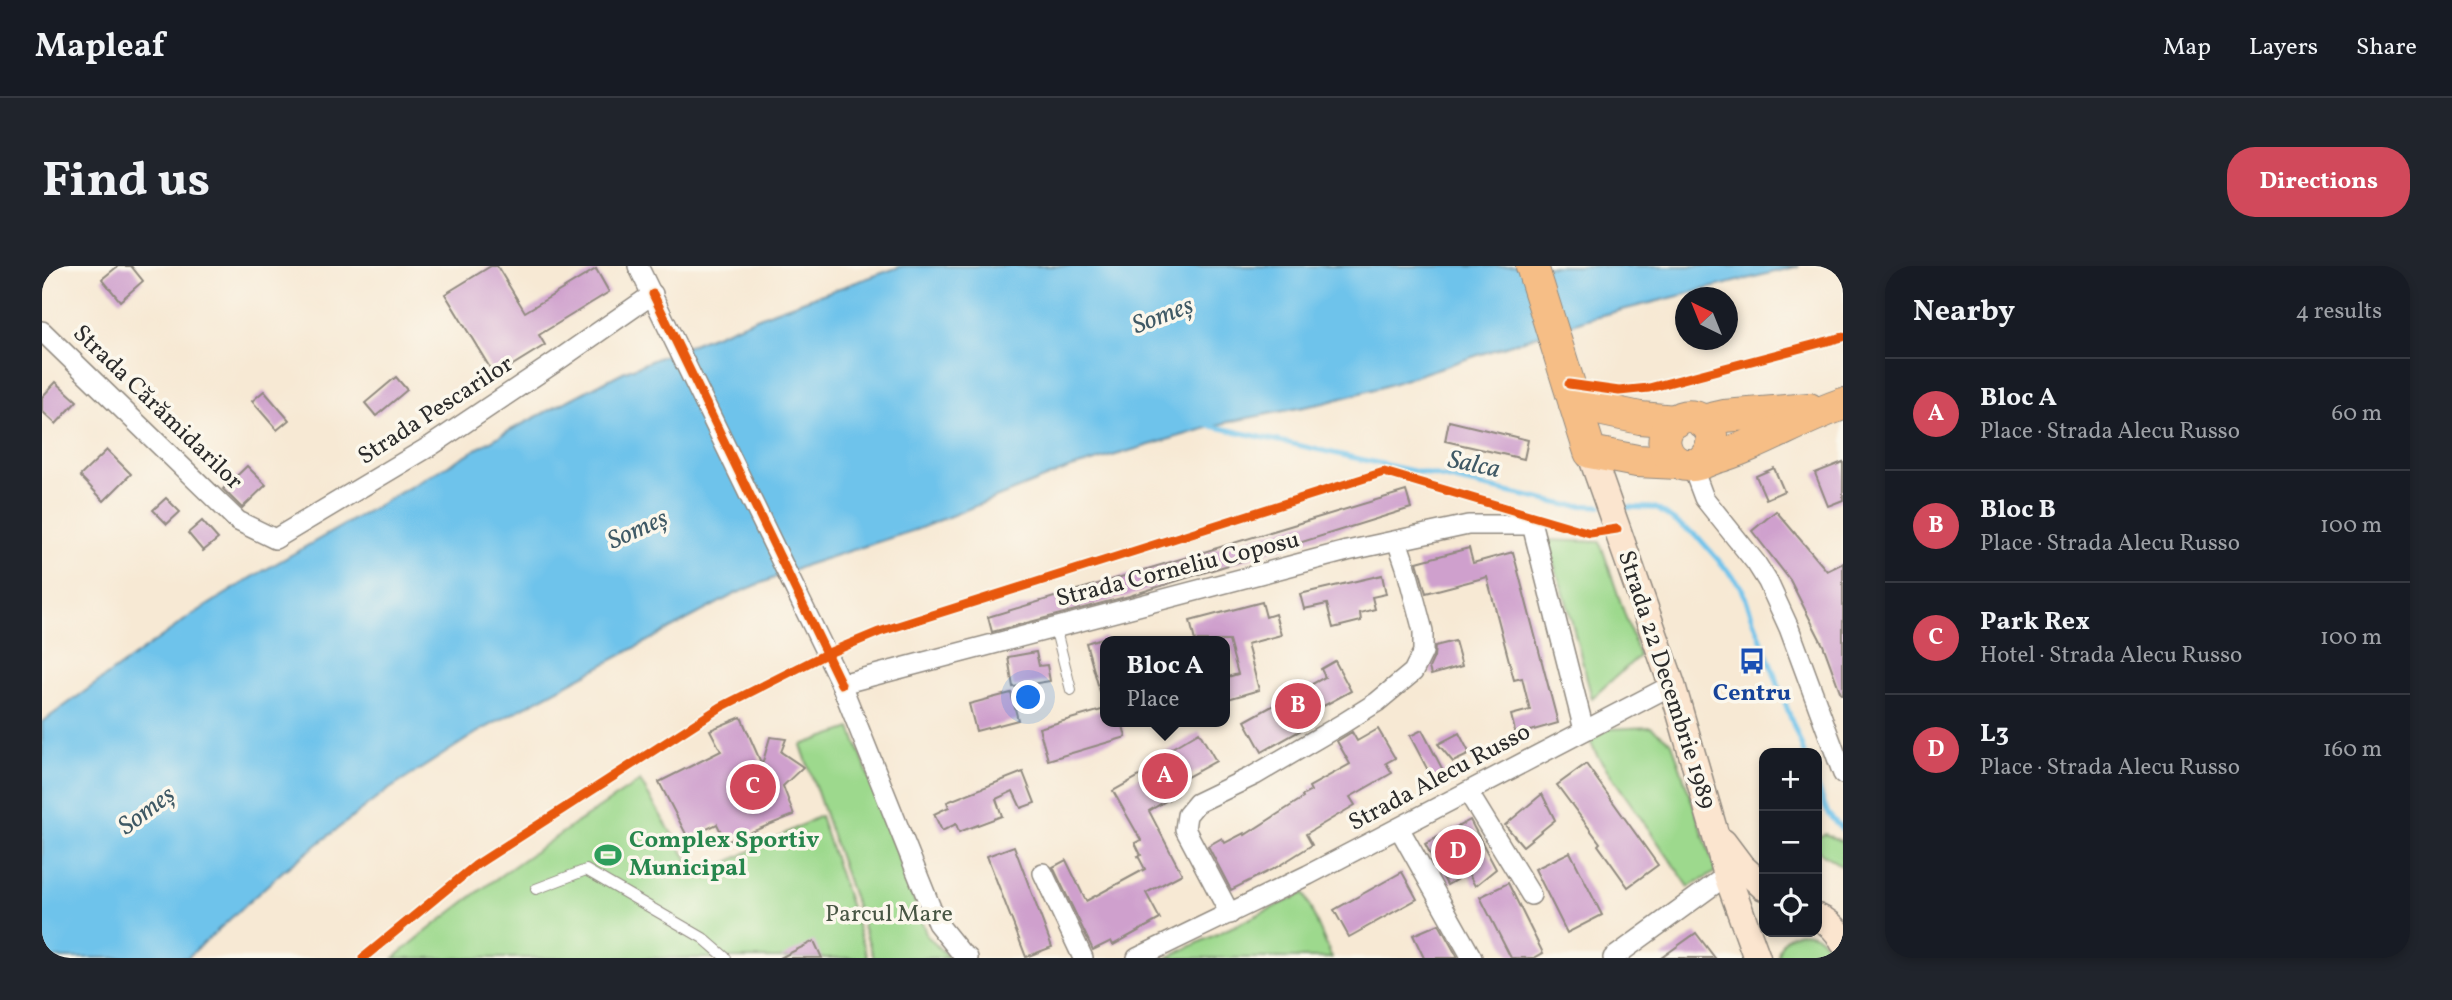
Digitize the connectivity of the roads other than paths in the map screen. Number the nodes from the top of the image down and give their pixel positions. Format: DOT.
graph roads {
  1 [pos="638,266"];
  2 [pos="1532,266"];
  3 [pos="653,294"];
  4 [pos="42,331"];
  5 [pos="1575,404"];
  6 [pos="1839,405"];
  7 [pos="1689,421"];
  8 [pos="1590,452"];
  9 [pos="1690,464"];
  10 [pos="237,521"];
  11 [pos="1396,541"];
  12 [pos="1055,627"];
  13 [pos="841,684"];
  14 [pos="1672,685"];
  15 [pos="1072,690"];
  16 [pos="1584,730"];
  17 [pos="1843,774"];
  18 [pos="1468,792"];
  19 [pos="1399,828"];
  20 [pos="1713,828"];
  21 [pos="1043,873"];
  22 [pos="1727,874"];
  23 [pos="1759,882"];
  24 [pos="536,889"];
  25 [pos="1531,895"];
  26 [pos="1230,914"];
  27 [pos="1822,920"];
  28 [pos="1765,937"];
  29 [pos="1843,942"];
  30 [pos="726,958"];
  31 [pos="968,958"];
  32 [pos="1083,958"];
  33 [pos="1137,958"];
  34 [pos="1472,958"];
  35 [pos="1613,958"];
  36 [pos="1758,958"];
  1 -- 3 [label="street"];
  2 -- 5 [label="highway"];
  3 -- 10 [label="street, Strada Pescarilor"];
  3 -- 13 [label="street"];
  4 -- 10 [label="street, Strada Cărămidarilor"];
  5 -- 7 [label="highway"];
  5 -- 8 [label="highway"];
  6 -- 7 [label="highway"];
  6 -- 9 [label="highway"];
  7 -- 9 [label="highway"];
  7 -- 9 [label="highway"];
  8 -- 9 [label="highway"];
  8 -- 14 [label="main road, Strada 22 Decembrie 1989"];
  9 -- 17 [label="street"];
  11 -- 12 [label="street, Strada Corneliu Coposu"];
  11 -- 16 [label="street, Strada Corneliu Coposu"];
  11 -- 26 [label="street"];
  12 -- 13 [label="street, Strada Corneliu Coposu"];
  12 -- 15 [label="lane"];
  13 -- 31 [label="street"];
  14 -- 16 [label="street, Strada Alecu Russo"];
  14 -- 20 [label="main road, Strada 22 Decembrie 1989"];
  16 -- 18 [label="street, Strada Alecu Russo"];
  18 -- 19 [label="street, Strada Alecu Russo"];
  18 -- 25 [label="street"];
  19 -- 26 [label="street, Strada Alecu Russo"];
  19 -- 34 [label="street"];
  20 -- 22 [label="main road, Strada 22 Decembrie 1989"];
  20 -- 23 [label="main road, Strada 22 Decembrie 1989"];
  21 -- 32 [label="street"];
  22 -- 35 [label="street"];
  22 -- 36 [label="main road, Strada 22 Decembrie 1989"];
  24 -- 30 [label="lane"];
  26 -- 33 [label="street, Strada Alecu Russo"];
  27 -- 29 [label="main road"];
  28 -- 36 [label="main road"];
}
